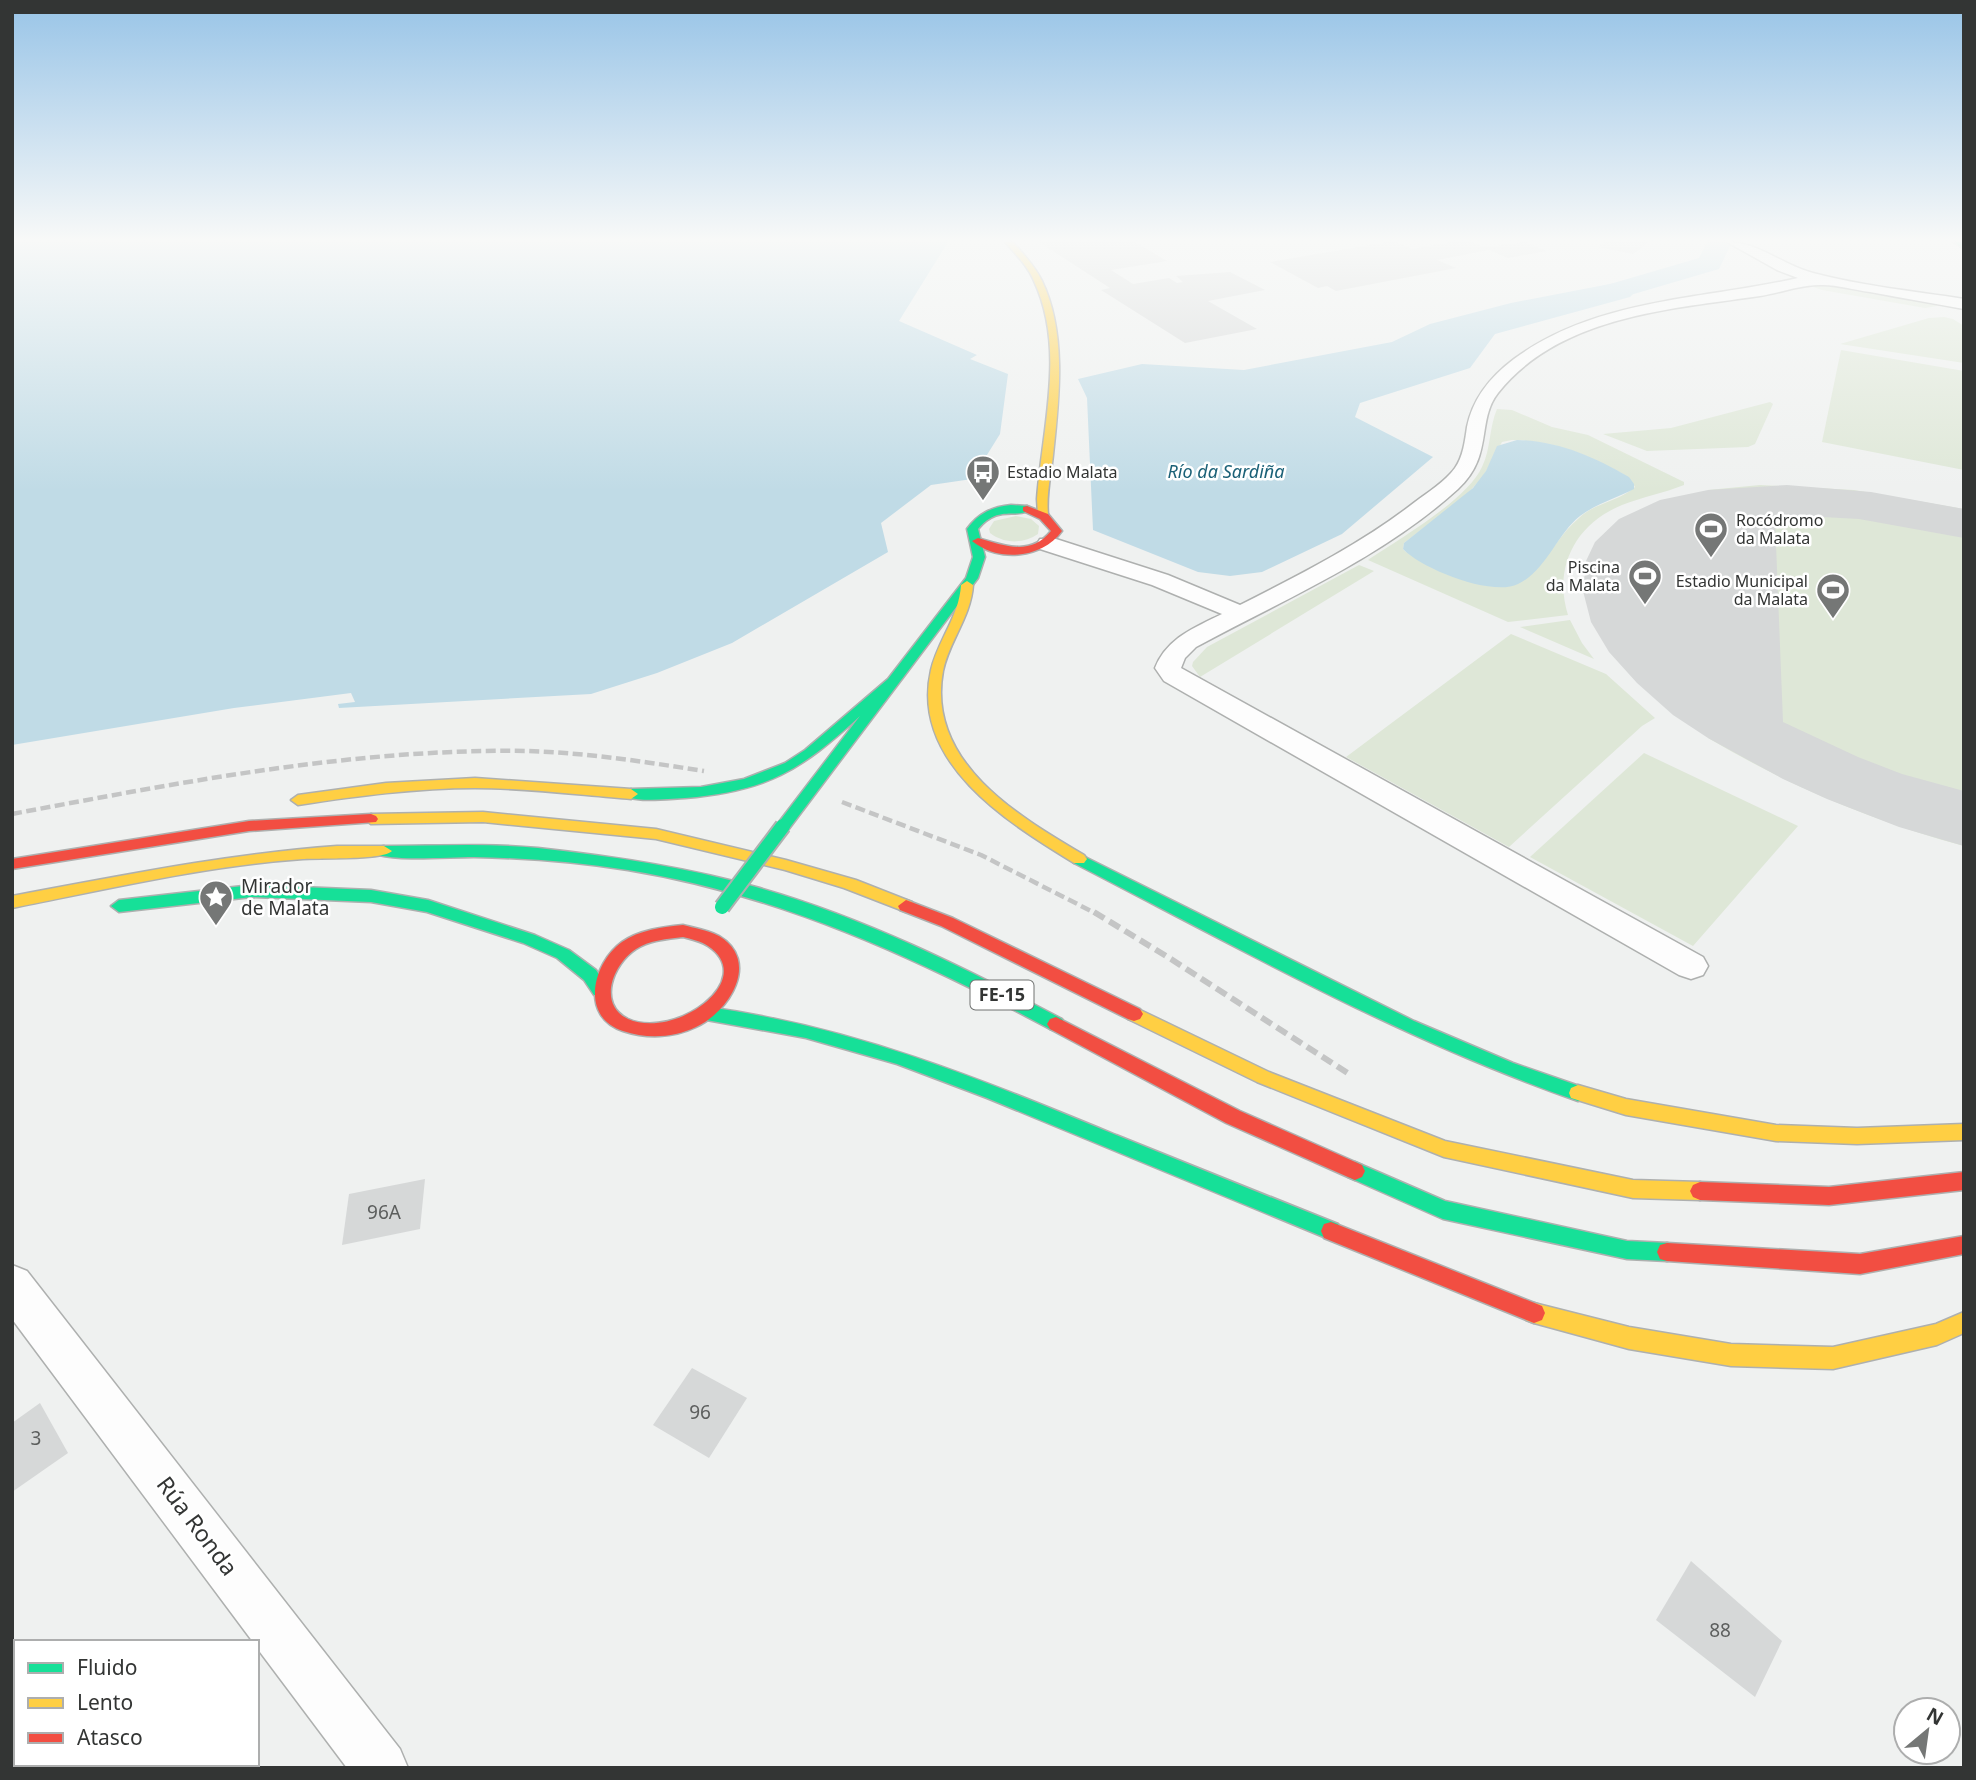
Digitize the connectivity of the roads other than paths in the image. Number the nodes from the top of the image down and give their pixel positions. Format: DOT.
graph roads {
  1 [pos="1048,325"];
  2 [pos="1596,325"];
  3 [pos="1041,487"];
  4 [pos="999,510"];
  5 [pos="1043,514"];
  6 [pos="978,541"];
  7 [pos="1048,544"];
  8 [pos="1025,550"];
  9 [pos="1160,580"];
  10 [pos="970,582"];
  11 [pos="1272,597"];
  12 [pos="1240,612"];
  13 [pos="1187,642"];
  14 [pos="895,680"];
  15 [pos="282,802"];
  16 [pos="12,864"];
  17 [pos="12,902"];
  18 [pos="106,907"];
  19 [pos="701,934"];
  20 [pos="1691,966"];
  21 [pos="600,990"];
  22 [pos="707,1014"];
  23 [pos="1964,1132"];
  24 [pos="1964,1181"];
  25 [pos="1964,1245"];
  26 [pos="12,1285"];
  27 [pos="1964,1322"];
  28 [pos="382,1768"];
  1 -- 3 [label="main road"];
  2 -- 11 [label="street"];
  3 -- 4 [label="main road"];
  3 -- 5 [label="main road"];
  4 -- 5 [label="main road"];
  4 -- 6 [label="main road"];
  5 -- 7 [label="main road"];
  6 -- 8 [label="main road"];
  6 -- 10 [label="main road"];
  7 -- 8 [label="main road"];
  7 -- 9 [label="street"];
  8 -- 10 [label="main road"];
  9 -- 11 [label="street"];
  9 -- 12 [label="street"];
  9 -- 13 [label="street"];
  10 -- 14 [label="main road"];
  10 -- 23 [label="main road"];
  11 -- 12 [label="street"];
  12 -- 13 [label="street"];
  13 -- 20 [label="street"];
  14 -- 15 [label="main road"];
  14 -- 19 [label="main road, bridge"];
  16 -- 24 [label="main road, FE-15"];
  17 -- 25 [label="main road, FE-15"];
  18 -- 21 [label="main road"];
  19 -- 21 [label="main road"];
  19 -- 22 [label="main road"];
  21 -- 22 [label="main road"];
  22 -- 27 [label="main road"];
  26 -- 28 [label="street, Rúa Ronda"];
}
